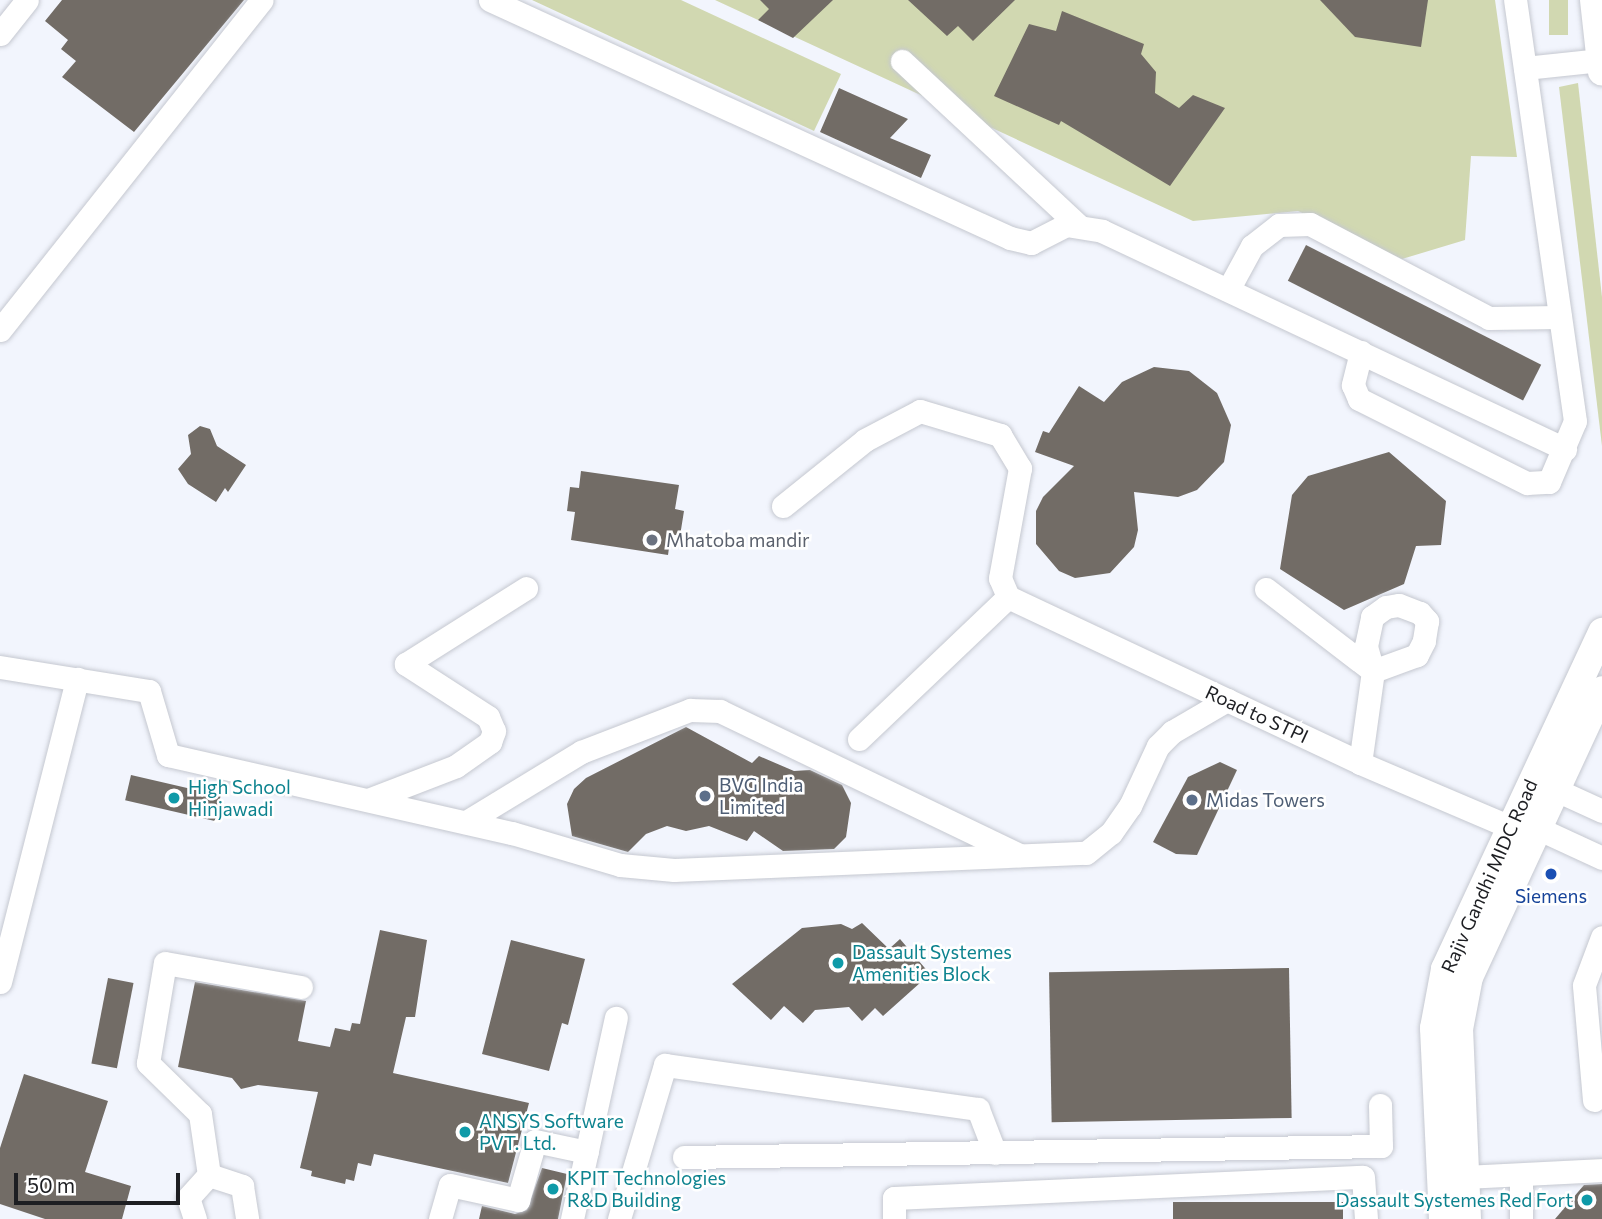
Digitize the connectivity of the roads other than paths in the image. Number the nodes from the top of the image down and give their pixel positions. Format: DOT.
graph roads {
  1 [pos="262,0"];
  2 [pos="490,0"];
  3 [pos="1516,0"];
  4 [pos="1594,0"];
  5 [pos="18,3"];
  6 [pos="0,34"];
  7 [pos="902,61"];
  8 [pos="1601,66"];
  9 [pos="1525,68"];
  10 [pos="1078,225"];
  11 [pos="1228,290"];
  12 [pos="1560,317"];
  13 [pos="0,330"];
  14 [pos="1361,352"];
  15 [pos="1565,449"];
  16 [pos="783,506"];
  17 [pos="526,588"];
  18 [pos="1266,589"];
  19 [pos="1008,597"];
  20 [pos="1602,632"];
  21 [pos="0,667"];
  22 [pos="77,679"];
  23 [pos="1602,690"];
  24 [pos="1227,700"];
  25 [pos="859,739"];
  26 [pos="1360,762"];
  27 [pos="1553,789"];
  28 [pos="368,800"];
  29 [pos="1602,811"];
  30 [pos="467,822"];
  31 [pos="1525,830"];
  32 [pos="1021,857"];
  33 [pos="1602,858"];
  34 [pos="6,933"];
  35 [pos="1602,937"];
  36 [pos="0,982"];
  37 [pos="301,988"];
  38 [pos="616,1018"];
  39 [pos="1594,1100"];
  40 [pos="1380,1105"];
  41 [pos="587,1152"];
  42 [pos="995,1153"];
  43 [pos="684,1157"];
  44 [pos="1602,1170"];
  45 [pos="209,1175"];
  46 [pos="1521,1175"];
  47 [pos="1466,1177"];
  48 [pos="195,1219"];
  49 [pos="247,1219"];
  50 [pos="440,1219"];
  51 [pos="572,1219"];
  52 [pos="619,1219"];
  53 [pos="894,1219"];
  54 [pos="1366,1219"];
  55 [pos="1443,1219"];
  56 [pos="1467,1219"];
  57 [pos="1521,1219"];
  1 -- 13 [label="street"];
  2 -- 10 [label="street"];
  3 -- 9 [label="street"];
  4 -- 8 [label="main road"];
  5 -- 6 [label="street"];
  7 -- 10 [label="street"];
  8 -- 9 [label="street"];
  9 -- 12 [label="street"];
  10 -- 11 [label="street"];
  11 -- 12 [label="street"];
  11 -- 14 [label="street"];
  12 -- 15 [label="street"];
  14 -- 15 [label="street"];
  14 -- 15 [label="street"];
  16 -- 19 [label="street"];
  17 -- 28 [label="street"];
  18 -- 26 [label="street"];
  19 -- 24 [label="street, Road to STPI"];
  19 -- 25 [label="street"];
  20 -- 31 [label="main road, Rajiv Gandhi MIDC Road"];
  21 -- 22 [label="street"];
  22 -- 28 [label="street"];
  22 -- 34 [label="street"];
  23 -- 27 [label="main road, Rajiv Gandhi MIDC Road"];
  24 -- 26 [label="street, Road to STPI"];
  24 -- 32 [label="street"];
  26 -- 31 [label="street, Road to STPI"];
  27 -- 29 [label="street"];
  27 -- 31 [label="main road, Rajiv Gandhi MIDC Road"];
  28 -- 30 [label="street"];
  30 -- 32 [label="street"];
  30 -- 32 [label="street"];
  31 -- 33 [label="street, Road to STPI"];
  31 -- 47 [label="main road, Rajiv Gandhi MIDC Road"];
  31 -- 55 [label="main road, Rajiv Gandhi MIDC Road"];
  34 -- 36 [label="street"];
  35 -- 39 [label="street"];
  37 -- 45 [label="street"];
  38 -- 41 [label="street"];
  40 -- 42 [label="street"];
  41 -- 50 [label="street"];
  41 -- 51 [label="street"];
  42 -- 43 [label="street"];
  42 -- 52 [label="street"];
  44 -- 46 [label="street"];
  45 -- 48 [label="street"];
  45 -- 49 [label="street"];
  46 -- 47 [label="street"];
  46 -- 57 [label="street"];
  47 -- 56 [label="main road, Rajiv Gandhi MIDC Road"];
  53 -- 54 [label="street"];
}
